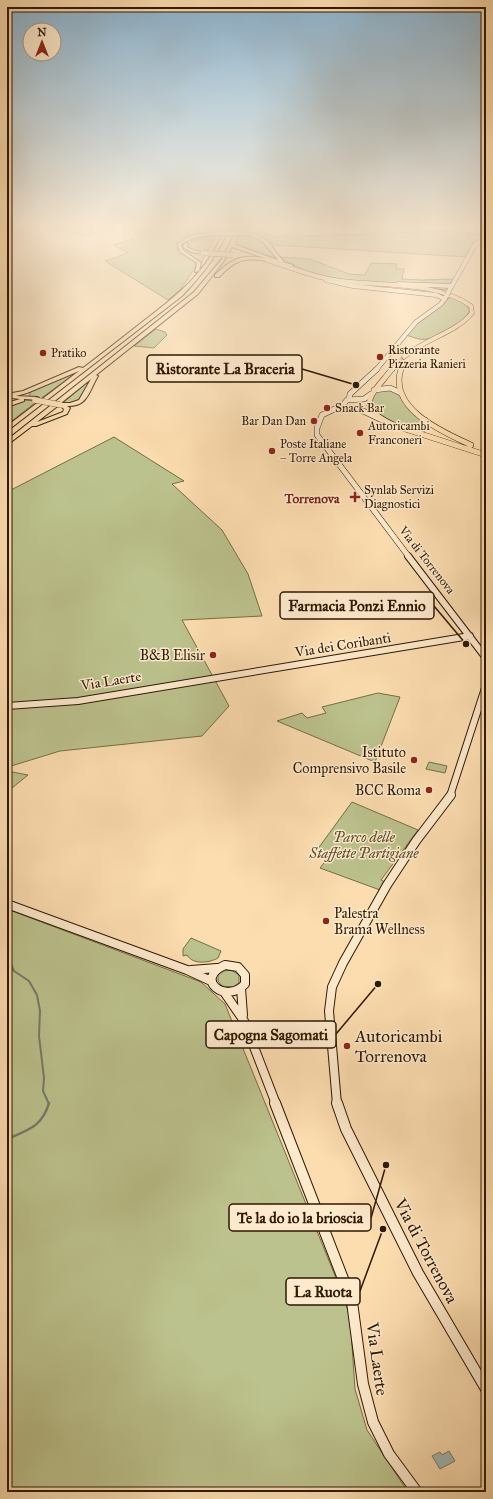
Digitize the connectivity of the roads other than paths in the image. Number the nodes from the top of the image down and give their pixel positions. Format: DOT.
graph roads {
  1 [pos="180,295"];
  2 [pos="187,295"];
  3 [pos="194,295"];
  4 [pos="436,295"];
  5 [pos="452,295"];
  6 [pos="456,295"];
  7 [pos="446,297"];
  8 [pos="404,357"];
  9 [pos="410,357"];
  10 [pos="98,360"];
  11 [pos="404,364"];
  12 [pos="106,365"];
  13 [pos="396,365"];
  14 [pos="372,392"];
  15 [pos="401,393"];
  16 [pos="7,397"];
  17 [pos="357,399"];
  18 [pos="36,400"];
  19 [pos="348,400"];
  20 [pos="9,404"];
  21 [pos="61,404"];
  22 [pos="349,406"];
  23 [pos="357,407"];
  24 [pos="338,409"];
  25 [pos="7,413"];
  26 [pos="371,415"];
  27 [pos="322,417"];
  28 [pos="382,420"];
  29 [pos="424,420"];
  30 [pos="402,428"];
  31 [pos="7,429"];
  32 [pos="23,431"];
  33 [pos="7,437"];
  34 [pos="7,443"];
  35 [pos="486,451"];
  36 [pos="486,454"];
  37 [pos="470,636"];
  38 [pos="486,658"];
  39 [pos="219,677"];
  40 [pos="486,685"];
  41 [pos="7,706"];
  42 [pos="7,904"];
  43 [pos="218,967"];
  44 [pos="187,970"];
  45 [pos="211,980"];
  46 [pos="242,988"];
  47 [pos="224,992"];
  48 [pos="244,1021"];
  49 [pos="486,1389"];
  50 [pos="417,1492"];
  1 -- 10 [label="highway"];
  2 -- 33 [label="highway"];
  3 -- 12 [label="highway"];
  4 -- 7 [label="street"];
  5 -- 8 [label="main road"];
  6 -- 9 [label="main road"];
  7 -- 19 [label="street"];
  10 -- 16 [label="highway"];
  10 -- 31 [label="highway"];
  11 -- 15 [label="main road"];
  12 -- 21 [label="highway"];
  12 -- 32 [label="highway"];
  13 -- 14 [label="main road"];
  14 -- 15 [label="street"];
  14 -- 17 [label="street"];
  14 -- 28 [label="main road"];
  15 -- 29 [label="main road"];
  16 -- 18 [label="highway"];
  17 -- 19 [label="street"];
  17 -- 23 [label="street"];
  18 -- 20 [label="highway"];
  18 -- 21 [label="highway, bridge"];
  19 -- 22 [label="street"];
  19 -- 27 [label="street"];
  20 -- 25 [label="highway"];
  21 -- 32 [label="highway"];
  22 -- 23 [label="street"];
  22 -- 24 [label="street"];
  23 -- 26 [label="street"];
  24 -- 26 [label="street"];
  24 -- 27 [label="street"];
  26 -- 28 [label="street"];
  27 -- 37 [label="street, Via di Torrenova"];
  28 -- 30 [label="main road"];
  29 -- 30 [label="street"];
  29 -- 35 [label="main road"];
  30 -- 36 [label="main road"];
  32 -- 34 [label="highway"];
  37 -- 38 [label="street, Via di Torrenova"];
  37 -- 39 [label="street, Via dei Coribanti"];
  39 -- 41 [label="street, Via Laerte"];
  40 -- 49 [label="street, Via di Torrenova"];
  42 -- 44 [label="street"];
  43 -- 44 [label="street"];
  43 -- 45 [label="street"];
  43 -- 46 [label="street"];
  44 -- 45 [label="street"];
  45 -- 47 [label="street"];
  46 -- 47 [label="street"];
  46 -- 48 [label="street, Via Laerte"];
  47 -- 48 [label="street, Via Laerte"];
  48 -- 50 [label="street, Via Laerte"];
}
